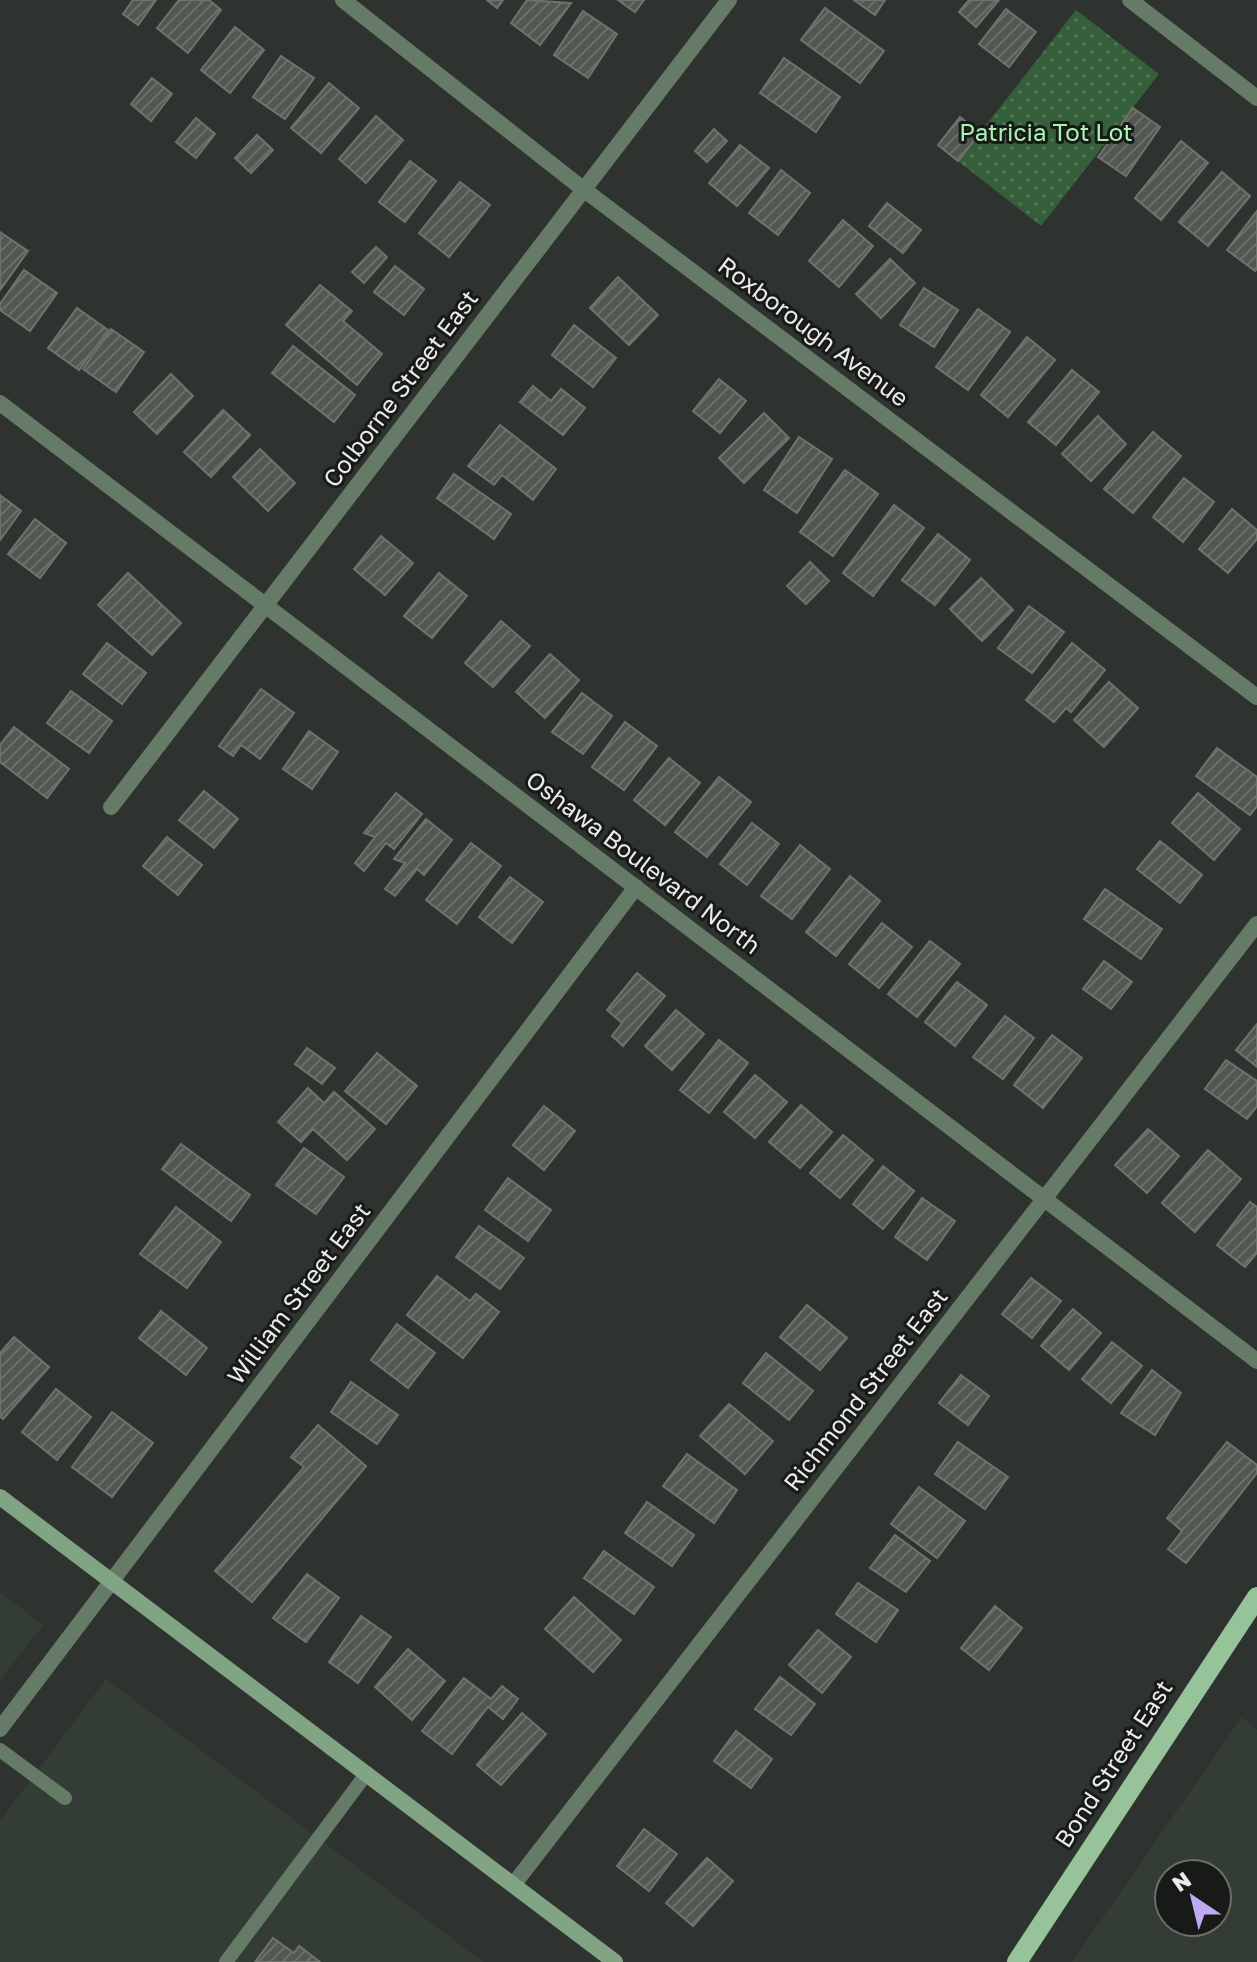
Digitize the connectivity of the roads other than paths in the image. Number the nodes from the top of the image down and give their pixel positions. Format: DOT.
graph roads {
  1 [pos="343,0"];
  2 [pos="729,0"];
  3 [pos="1130,0"];
  4 [pos="1257,98"];
  5 [pos="583,189"];
  6 [pos="0,403"];
  7 [pos="263,607"];
  8 [pos="1257,697"];
  9 [pos="111,807"];
  10 [pos="636,887"];
  11 [pos="1257,924"];
  12 [pos="1044,1199"];
  13 [pos="1257,1361"];
  14 [pos="0,1497"];
  15 [pos="113,1580"];
  16 [pos="1257,1597"];
  17 [pos="0,1729"];
  18 [pos="0,1750"];
  19 [pos="367,1773"];
  20 [pos="65,1798"];
  21 [pos="513,1885"];
  22 [pos="226,1962"];
  23 [pos="615,1962"];
  24 [pos="1017,1962"];
  1 -- 5 [label="street, Roxborough Avenue"];
  2 -- 5 [label="street, Colborne Street East"];
  3 -- 4 [label="street"];
  5 -- 7 [label="street, Colborne Street East"];
  5 -- 8 [label="street, Roxborough Avenue"];
  6 -- 7 [label="street, Oshawa Boulevard North"];
  7 -- 9 [label="street, Colborne Street East"];
  7 -- 10 [label="street, Oshawa Boulevard North"];
  10 -- 12 [label="street, Oshawa Boulevard North"];
  10 -- 15 [label="street, William Street East"];
  11 -- 12 [label="street, Richmond Street East"];
  12 -- 13 [label="street, Oshawa Boulevard North"];
  12 -- 21 [label="street, Richmond Street East"];
  14 -- 15 [label="main road"];
  15 -- 17 [label="street, William Street East"];
  15 -- 19 [label="main road"];
  16 -- 24 [label="main road, Bond Street East"];
  18 -- 20 [label="lane"];
  19 -- 21 [label="main road"];
  19 -- 22 [label="lane"];
  21 -- 23 [label="main road"];
}
